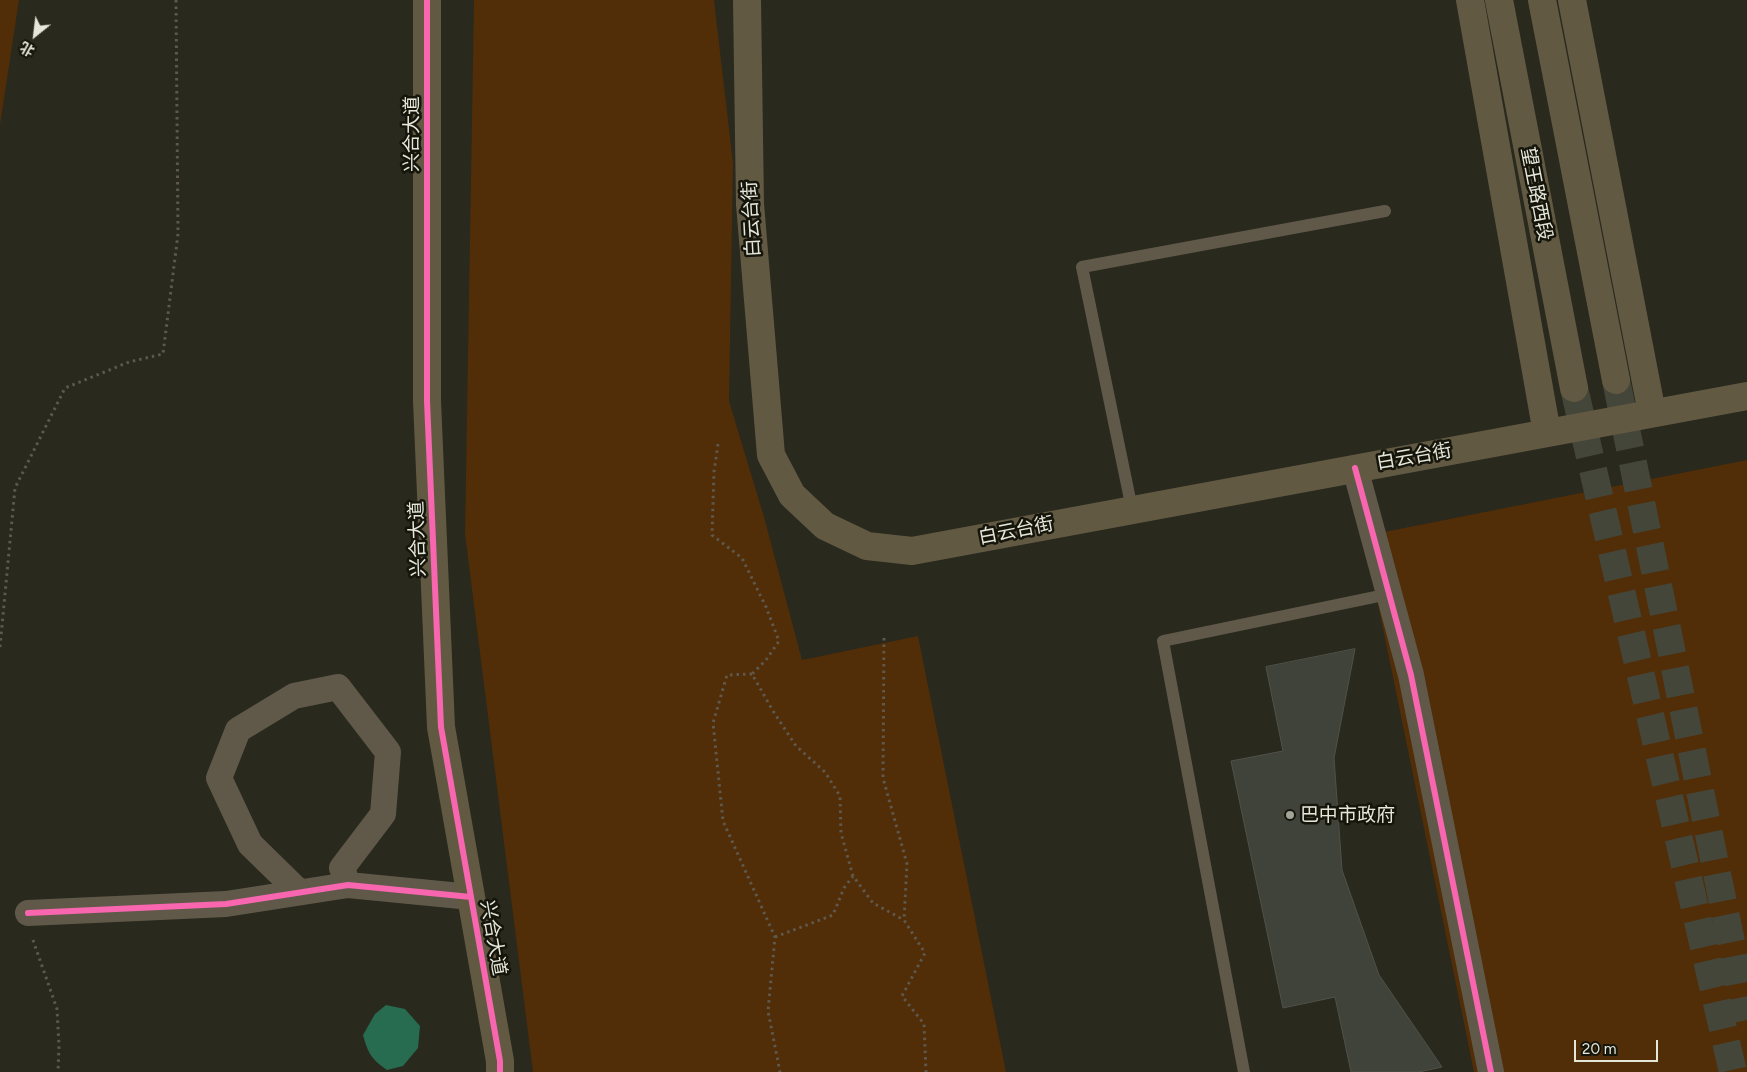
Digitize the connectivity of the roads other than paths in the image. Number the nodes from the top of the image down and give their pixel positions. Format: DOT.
graph roads {
  1 [pos="427,0"];
  2 [pos="747,0"];
  3 [pos="1470,0"];
  4 [pos="1499,0"];
  5 [pos="1542,0"];
  6 [pos="1572,0"];
  7 [pos="1385,212"];
  8 [pos="1616,380"];
  9 [pos="1574,388"];
  10 [pos="1747,396"];
  11 [pos="1652,414"];
  12 [pos="1547,433"];
  13 [pos="1355,468"];
  14 [pos="1132,509"];
  15 [pos="1389,594"];
  16 [pos="348,885"];
  17 [pos="299,892"];
  18 [pos="471,897"];
  19 [pos="28,912"];
  20 [pos="500,1072"];
  21 [pos="1244,1072"];
  22 [pos="1491,1072"];
  1 -- 18 [label="main road, 兴合大道"];
  2 -- 14 [label="main road, 白云台街"];
  3 -- 12 [label="main road"];
  4 -- 9 [label="main road, 望王路西段"];
  5 -- 8 [label="main road"];
  6 -- 11 [label="main road"];
  7 -- 14 [label="lane"];
  10 -- 11 [label="main road, 白云台街"];
  11 -- 12 [label="main road, 白云台街"];
  12 -- 13 [label="main road, 白云台街"];
  13 -- 14 [label="main road, 白云台街"];
  13 -- 15 [label="street"];
  15 -- 21 [label="lane"];
  15 -- 22 [label="street"];
  16 -- 17 [label="street"];
  16 -- 17 [label="street"];
  16 -- 18 [label="street"];
  17 -- 19 [label="street"];
  18 -- 20 [label="main road, 兴合大道"];
}
